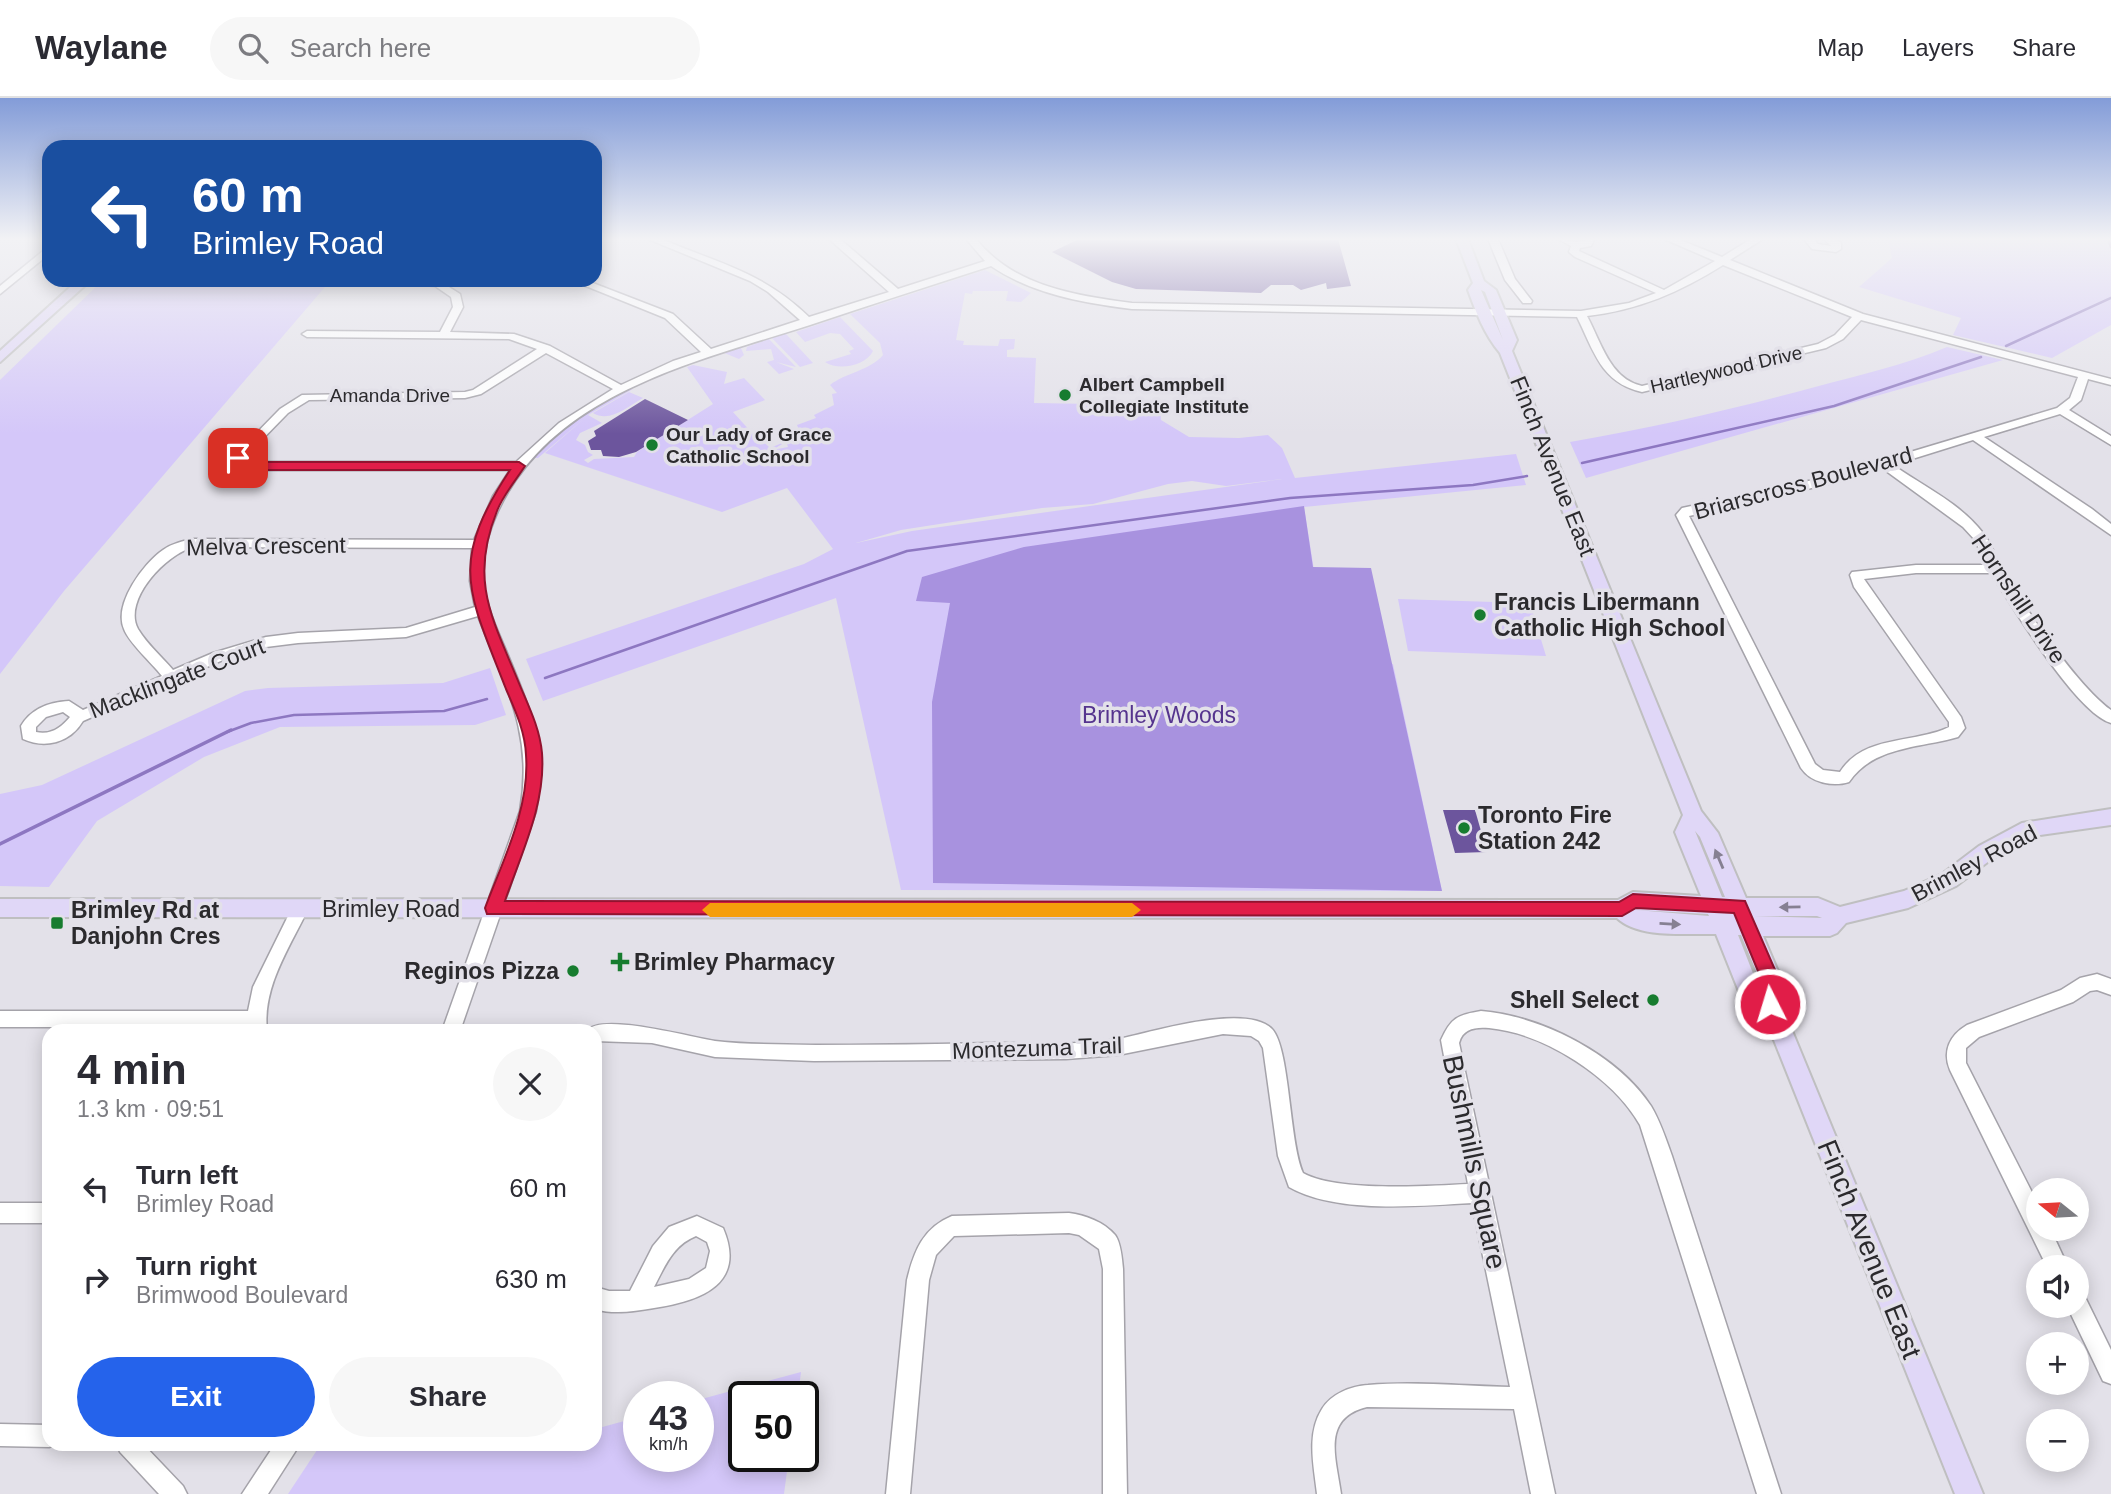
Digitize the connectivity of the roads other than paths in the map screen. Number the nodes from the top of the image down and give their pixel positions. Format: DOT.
graph roads {
  1 [pos="59,304"];
  2 [pos="457,304"];
  3 [pos="638,304"];
  4 [pos="790,304"];
  5 [pos="860,304"];
  6 [pos="1132,304"];
  7 [pos="1480,304"];
  8 [pos="1496,304"];
  9 [pos="1643,304"];
  10 [pos="1829,304"];
  11 [pos="1484,313"];
  12 [pos="1499,313"];
  13 [pos="1581,314"];
  14 [pos="1859,316"];
  15 [pos="808,322"];
  16 [pos="307,334"];
  17 [pos="444,334"];
  18 [pos="546,348"];
  19 [pos="1506,352"];
  20 [pos="709,353"];
  21 [pos="0,358"];
  22 [pos="2084,375"];
  23 [pos="2111,382"];
  24 [pos="619,388"];
  25 [pos="2061,410"];
  26 [pos="1974,436"];
  27 [pos="2111,441"];
  28 [pos="1884,464"];
  29 [pos="519,466"];
  30 [pos="2111,531"];
  31 [pos="478,544"];
  32 [pos="1996,569"];
  33 [pos="482,610"];
  34 [pos="171,677"];
  35 [pos="78,717"];
  36 [pos="2111,718"];
  37 [pos="1693,815"];
  38 [pos="2111,817"];
  39 [pos="1713,904"];
  40 [pos="1739,906"];
  41 [pos="0,908"];
  42 [pos="494,908"];
  43 [pos="300,909"];
  44 [pos="1622,909"];
  45 [pos="1839,916"];
  46 [pos="1722,926"];
  47 [pos="1748,927"];
  48 [pos="2111,987"];
  49 [pos="1770,1004"];
  50 [pos="0,1019"];
  51 [pos="214,1024"];
  52 [pos="257,1024"];
  53 [pos="453,1024"];
  54 [pos="602,1033"];
  55 [pos="1481,1193"];
  56 [pos="2026,1202"];
  57 [pos="0,1213"];
  58 [pos="42,1213"];
  59 [pos="602,1299"];
  60 [pos="636,1300"];
  61 [pos="2084,1318"];
  62 [pos="2111,1373"];
  63 [pos="1523,1398"];
  64 [pos="0,1435"];
  65 [pos="42,1436"];
  66 [pos="135,1451"];
  67 [pos="284,1451"];
  68 [pos="175,1494"];
  69 [pos="254,1494"];
  70 [pos="898,1494"];
  71 [pos="1115,1494"];
  72 [pos="1329,1494"];
  73 [pos="1543,1494"];
  74 [pos="1769,1494"];
  75 [pos="1969,1494"];
  1 -- 21 [label="main road"];
  2 -- 17 [label="street"];
  3 -- 20 [label="street"];
  4 -- 15 [label="street"];
  5 -- 15 [label="street"];
  6 -- 11 [label="street"];
  7 -- 11 [label="main road, Finch Avenue East"];
  8 -- 12 [label="main road, Finch Avenue East"];
  9 -- 13 [label="street"];
  10 -- 14 [label="street"];
  11 -- 12 [label="street"];
  11 -- 19 [label="main road, Finch Avenue East"];
  12 -- 13 [label="street"];
  12 -- 19 [label="main road, Finch Avenue East"];
  13 -- 14 [label="street, Hartleywood Drive"];
  14 -- 22 [label="street"];
  15 -- 20 [label="street"];
  16 -- 17 [label="street"];
  17 -- 18 [label="street"];
  18 -- 24 [label="street"];
  18 -- 29 [label="street, Amanda Drive"];
  19 -- 37 [label="main road, Finch Avenue East"];
  20 -- 24 [label="street"];
  22 -- 23 [label="street"];
  22 -- 25 [label="street"];
  24 -- 29 [label="street"];
  25 -- 26 [label="street, Briarscross Boulevard"];
  25 -- 27 [label="street"];
  26 -- 28 [label="street, Briarscross Boulevard"];
  26 -- 30 [label="street"];
  28 -- 32 [label="street, Hornshill Drive"];
  28 -- 32 [label="street, Briarscross Boulevard"];
  29 -- 31 [label="street"];
  31 -- 33 [label="street"];
  31 -- 34 [label="street, Melva Crescent"];
  32 -- 36 [label="street, Hornshill Drive"];
  33 -- 34 [label="street, Macklingate Court"];
  33 -- 42 [label="street"];
  34 -- 35 [label="street, Macklingate Court"];
  37 -- 39 [label="main road, Finch Avenue East"];
  40 -- 37 [label="main road, Finch Avenue East, one-way"];
  38 -- 45 [label="main road, Brimley Road"];
  39 -- 40 [label="main road, Brimley Road"];
  39 -- 44 [label="main road, Brimley Road"];
  39 -- 46 [label="main road, Finch Avenue East"];
  45 -- 40 [label="main road, Brimley Road, one-way"];
  40 -- 47 [label="main road, Finch Avenue East"];
  41 -- 43 [label="main road, Brimley Road"];
  42 -- 43 [label="main road, Brimley Road"];
  42 -- 44 [label="main road, Brimley Road"];
  42 -- 53 [label="street"];
  43 -- 52 [label="street"];
  44 -- 46 [label="main road, Brimley Road, one-way"];
  45 -- 47 [label="main road, Brimley Road"];
  46 -- 47 [label="main road, Brimley Road"];
  46 -- 49 [label="main road, Finch Avenue East"];
  47 -- 49 [label="main road, Finch Avenue East"];
  48 -- 56 [label="street"];
  49 -- 75 [label="main road, Finch Avenue East"];
  50 -- 51 [label="street"];
  54 -- 55 [label="street, Montezuma Trail"];
  55 -- 63 [label="street, Bushmills Square"];
  55 -- 74 [label="street, Bushmills Square"];
  57 -- 58 [label="street"];
  59 -- 60 [label="street"];
  61 -- 62 [label="street"];
  63 -- 72 [label="street"];
  63 -- 73 [label="street, Bushmills Square"];
  64 -- 65 [label="street"];
  66 -- 68 [label="street"];
  67 -- 69 [label="street"];
  70 -- 71 [label="street"];
}
